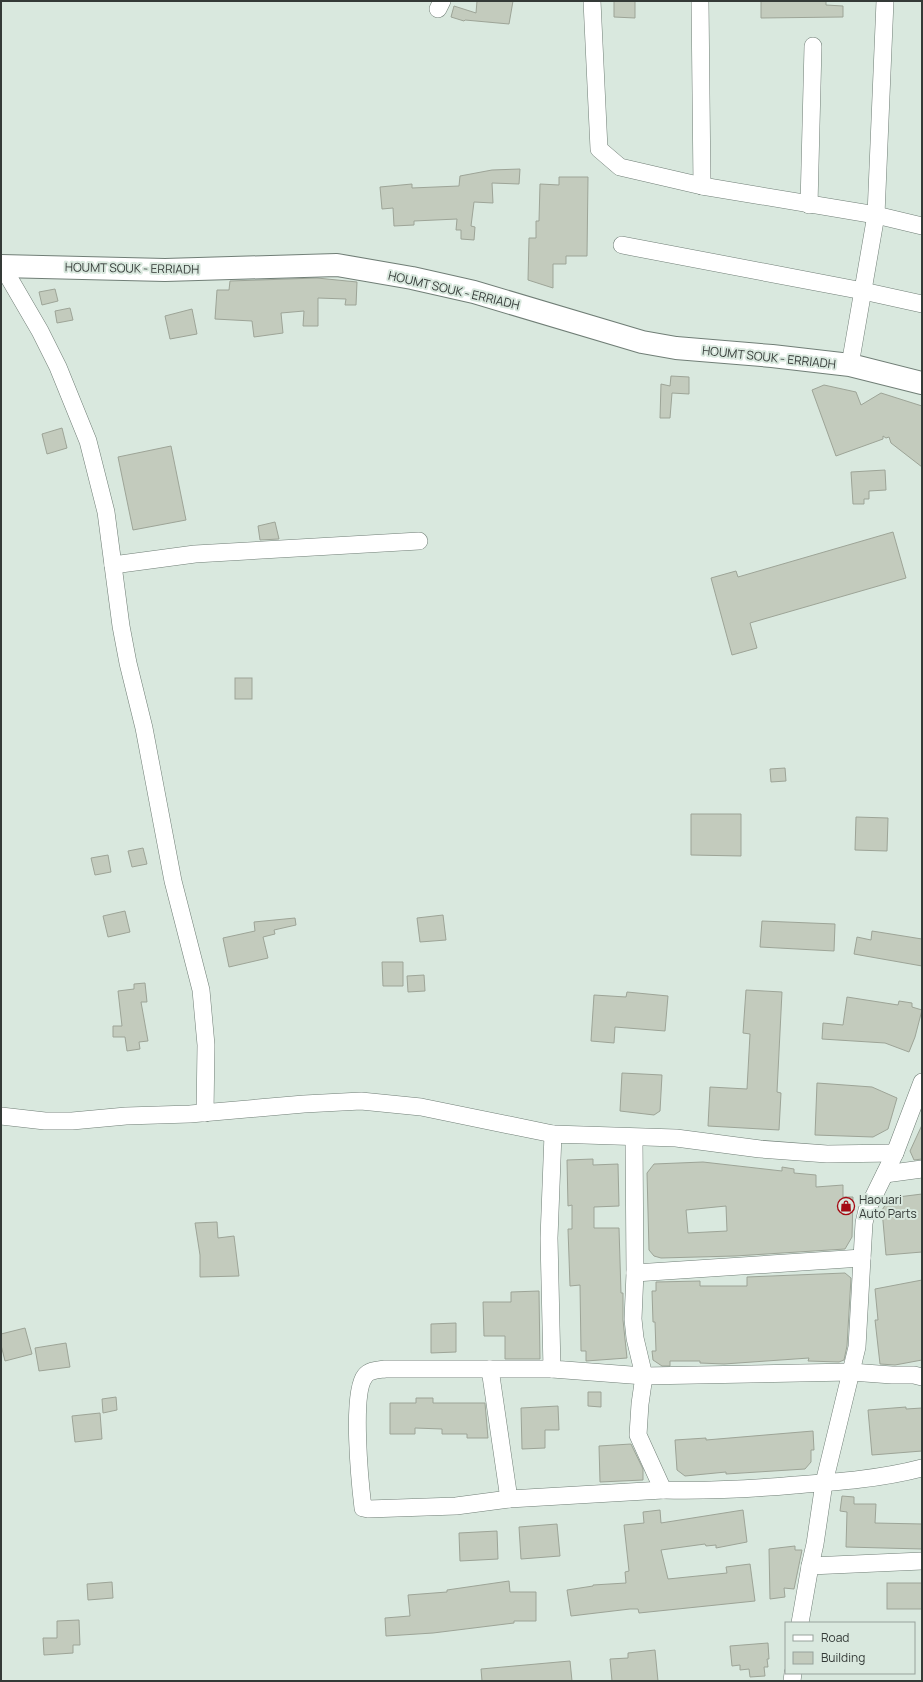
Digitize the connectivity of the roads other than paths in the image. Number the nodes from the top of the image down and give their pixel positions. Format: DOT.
graph roads {
  1 [pos="592,1"];
  2 [pos="700,1"];
  3 [pos="885,1"];
  4 [pos="813,46"];
  5 [pos="702,186"];
  6 [pos="809,205"];
  7 [pos="876,215"];
  8 [pos="922,226"];
  9 [pos="622,245"];
  10 [pos="1,265"];
  11 [pos="863,291"];
  12 [pos="922,304"];
  13 [pos="850,365"];
  14 [pos="922,383"];
  15 [pos="419,541"];
  16 [pos="113,565"];
  17 [pos="922,1082"];
  18 [pos="205,1113"];
  19 [pos="1,1116"];
  20 [pos="553,1134"];
  21 [pos="634,1138"];
  22 [pos="895,1153"];
  23 [pos="922,1170"];
  24 [pos="885,1174"];
  25 [pos="862,1258"];
  26 [pos="635,1273"];
  27 [pos="490,1369"];
  28 [pos="552,1369"];
  29 [pos="851,1372"];
  30 [pos="644,1376"];
  31 [pos="922,1378"];
  32 [pos="922,1468"];
  33 [pos="824,1483"];
  34 [pos="663,1490"];
  35 [pos="510,1499"];
  36 [pos="922,1561"];
  37 [pos="810,1566"];
  38 [pos="800,1622"];
  1 -- 5 [label="street"];
  2 -- 5 [label="street"];
  3 -- 7 [label="street"];
  4 -- 6 [label="street"];
  5 -- 6 [label="street"];
  6 -- 7 [label="street"];
  7 -- 8 [label="street"];
  7 -- 11 [label="street"];
  9 -- 11 [label="street"];
  10 -- 13 [label="street, HOUMT SOUK - ERRIADH"];
  10 -- 16 [label="street"];
  11 -- 12 [label="street"];
  11 -- 13 [label="street"];
  13 -- 14 [label="street, HOUMT SOUK - ERRIADH"];
  15 -- 16 [label="street"];
  16 -- 18 [label="street"];
  17 -- 22 [label="street"];
  18 -- 19 [label="street"];
  18 -- 20 [label="street"];
  20 -- 21 [label="street"];
  20 -- 28 [label="street"];
  21 -- 22 [label="street"];
  21 -- 26 [label="street"];
  22 -- 24 [label="street"];
  23 -- 24 [label="street"];
  24 -- 25 [label="street"];
  25 -- 26 [label="street"];
  25 -- 29 [label="street"];
  26 -- 30 [label="street"];
  27 -- 28 [label="street"];
  27 -- 35 [label="street"];
  27 -- 35 [label="street"];
  28 -- 30 [label="street"];
  29 -- 30 [label="street"];
  29 -- 31 [label="street"];
  29 -- 33 [label="street"];
  30 -- 34 [label="street"];
  32 -- 33 [label="street"];
  33 -- 34 [label="street"];
  33 -- 37 [label="street"];
  34 -- 35 [label="street"];
  36 -- 37 [label="street"];
  37 -- 38 [label="street"];
}
